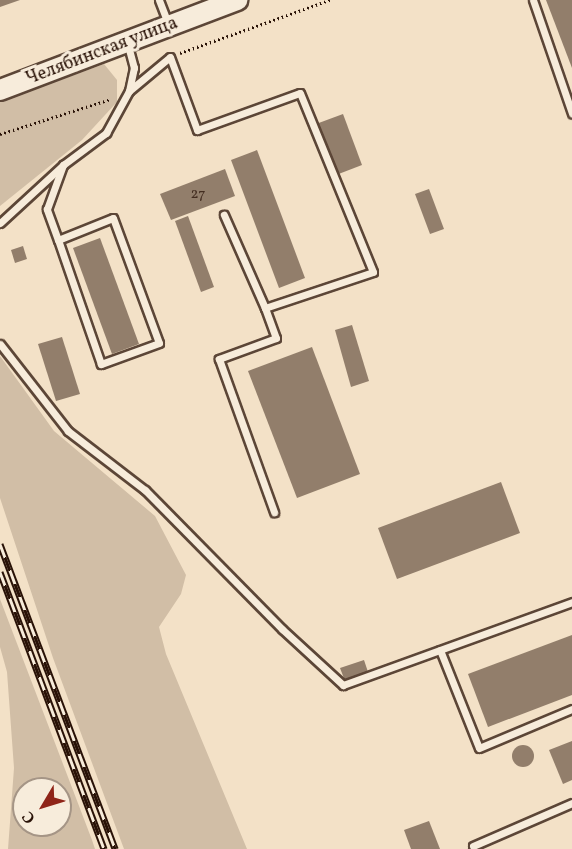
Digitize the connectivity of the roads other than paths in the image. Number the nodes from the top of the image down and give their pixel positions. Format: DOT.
graph roads {
  1 [pos="159,0"];
  2 [pos="237,0"];
  3 [pos="533,0"];
  4 [pos="170,26"];
  5 [pos="127,42"];
  6 [pos="0,90"];
  7 [pos="129,91"];
  8 [pos="572,112"];
  9 [pos="63,165"];
  10 [pos="224,215"];
  11 [pos="0,224"];
  12 [pos="58,240"];
  13 [pos="265,308"];
  14 [pos="0,344"];
  15 [pos="274,512"];
  16 [pos="572,602"];
  17 [pos="440,650"];
  18 [pos="572,709"];
  19 [pos="572,803"];
  20 [pos="473,846"];
  1 -- 4 [label="lane"];
  2 -- 4 [label="street, Челябинская улица"];
  3 -- 8 [label="lane"];
  4 -- 5 [label="street, Челябинская улица"];
  5 -- 6 [label="street, Челябинская улица"];
  5 -- 7 [label="lane"];
  7 -- 9 [label="lane"];
  7 -- 13 [label="lane"];
  9 -- 11 [label="lane"];
  9 -- 12 [label="lane"];
  10 -- 13 [label="lane"];
  12 -- 12 [label="lane"];
  13 -- 15 [label="lane"];
  14 -- 17 [label="lane"];
  16 -- 17 [label="lane"];
  17 -- 18 [label="lane"];
  19 -- 20 [label="lane"];
}
